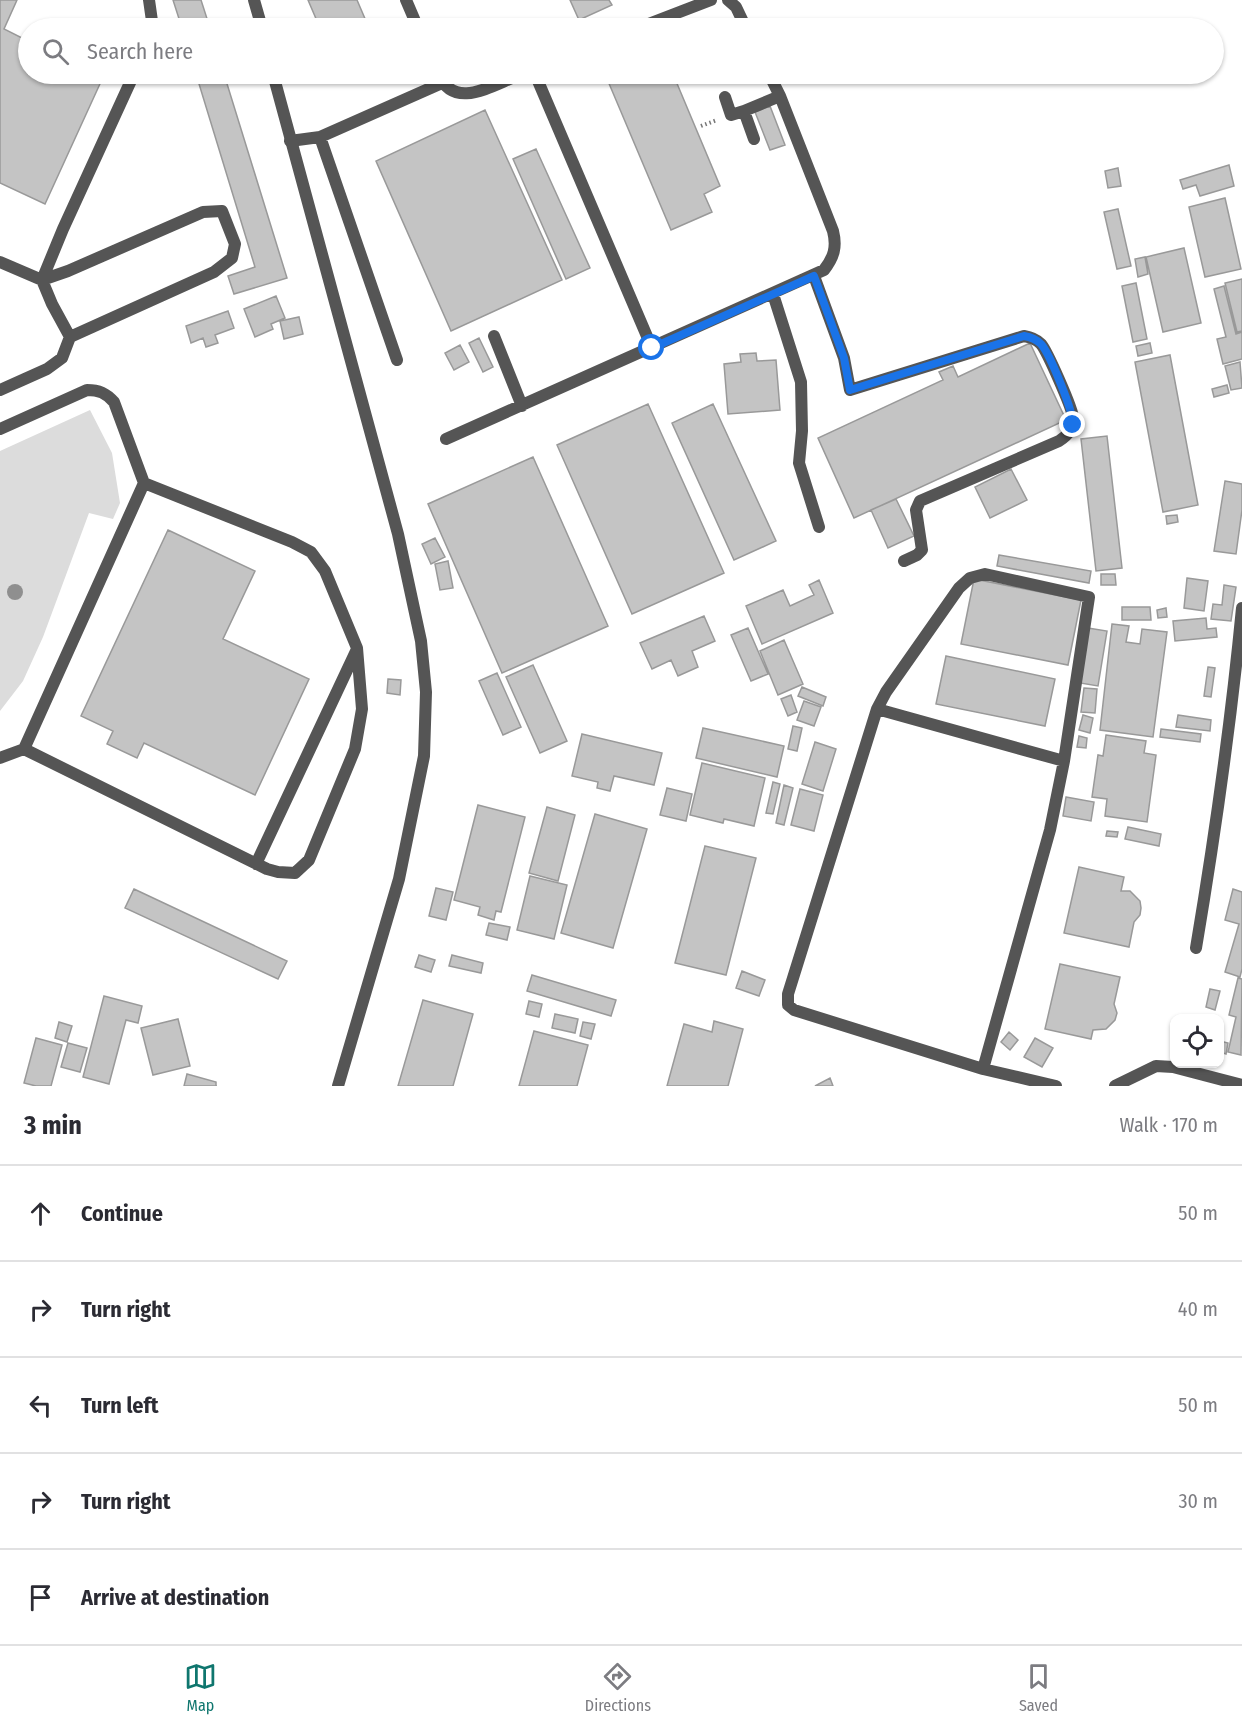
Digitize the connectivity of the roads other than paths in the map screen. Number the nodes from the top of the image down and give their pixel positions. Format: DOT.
graph roads {
  1 [pos="149,0"];
  2 [pos="254,0"];
  3 [pos="406,0"];
  4 [pos="711,0"];
  5 [pos="728,0"];
  6 [pos="152,18"];
  7 [pos="259,18"];
  8 [pos="414,18"];
  9 [pos="664,18"];
  10 [pos="741,18"];
  11 [pos="130,84"];
  12 [pos="276,84"];
  13 [pos="428,84"];
  14 [pos="444,84"];
  15 [pos="495,84"];
  16 [pos="540,84"];
  17 [pos="774,84"];
  18 [pos="780,96"];
  19 [pos="725,97"];
  20 [pos="744,111"];
  21 [pos="320,137"];
  22 [pos="754,138"];
  23 [pos="290,141"];
  24 [pos="0,262"];
  25 [pos="814,276"];
  26 [pos="42,280"];
  27 [pos="773,294"];
  28 [pos="494,336"];
  29 [pos="70,337"];
  30 [pos="652,348"];
  31 [pos="397,360"];
  32 [pos="0,390"];
  33 [pos="522,406"];
  34 [pos="0,429"];
  35 [pos="446,439"];
  36 [pos="144,483"];
  37 [pos="819,527"];
  38 [pos="904,561"];
  39 [pos="1242,608"];
  40 [pos="357,648"];
  41 [pos="877,709"];
  42 [pos="24,749"];
  43 [pos="0,758"];
  44 [pos="1064,761"];
  45 [pos="256,864"];
  46 [pos="1196,948"];
  47 [pos="983,1069"];
  48 [pos="1242,1085"];
  49 [pos="338,1086"];
  50 [pos="1056,1086"];
  51 [pos="1115,1086"];
  1 -- 6 [label="street"];
  2 -- 7 [label="street"];
  3 -- 8 [label="street"];
  4 -- 9 [label="street"];
  5 -- 10 [label="street"];
  11 -- 26 [label="street"];
  12 -- 23 [label="street"];
  13 -- 21 [label="street"];
  14 -- 15 [label="street"];
  16 -- 30 [label="street"];
  17 -- 18 [label="street"];
  18 -- 20 [label="street"];
  18 -- 25 [label="street"];
  19 -- 20 [label="street"];
  20 -- 22 [label="street"];
  21 -- 23 [label="street"];
  21 -- 31 [label="street"];
  23 -- 49 [label="street"];
  24 -- 26 [label="street"];
  25 -- 27 [label="street"];
  25 -- 38 [label="street"];
  26 -- 29 [label="street"];
  26 -- 29 [label="street"];
  27 -- 30 [label="street"];
  27 -- 37 [label="street"];
  28 -- 33 [label="street"];
  29 -- 32 [label="street"];
  30 -- 33 [label="street"];
  33 -- 35 [label="street"];
  34 -- 36 [label="street"];
  36 -- 40 [label="street"];
  36 -- 42 [label="street"];
  39 -- 46 [label="street"];
  40 -- 45 [label="street"];
  40 -- 45 [label="street"];
  41 -- 44 [label="street"];
  41 -- 44 [label="street"];
  41 -- 47 [label="street"];
  42 -- 43 [label="street"];
  42 -- 45 [label="street"];
  44 -- 47 [label="street"];
  47 -- 50 [label="street"];
  48 -- 51 [label="street"];
}
